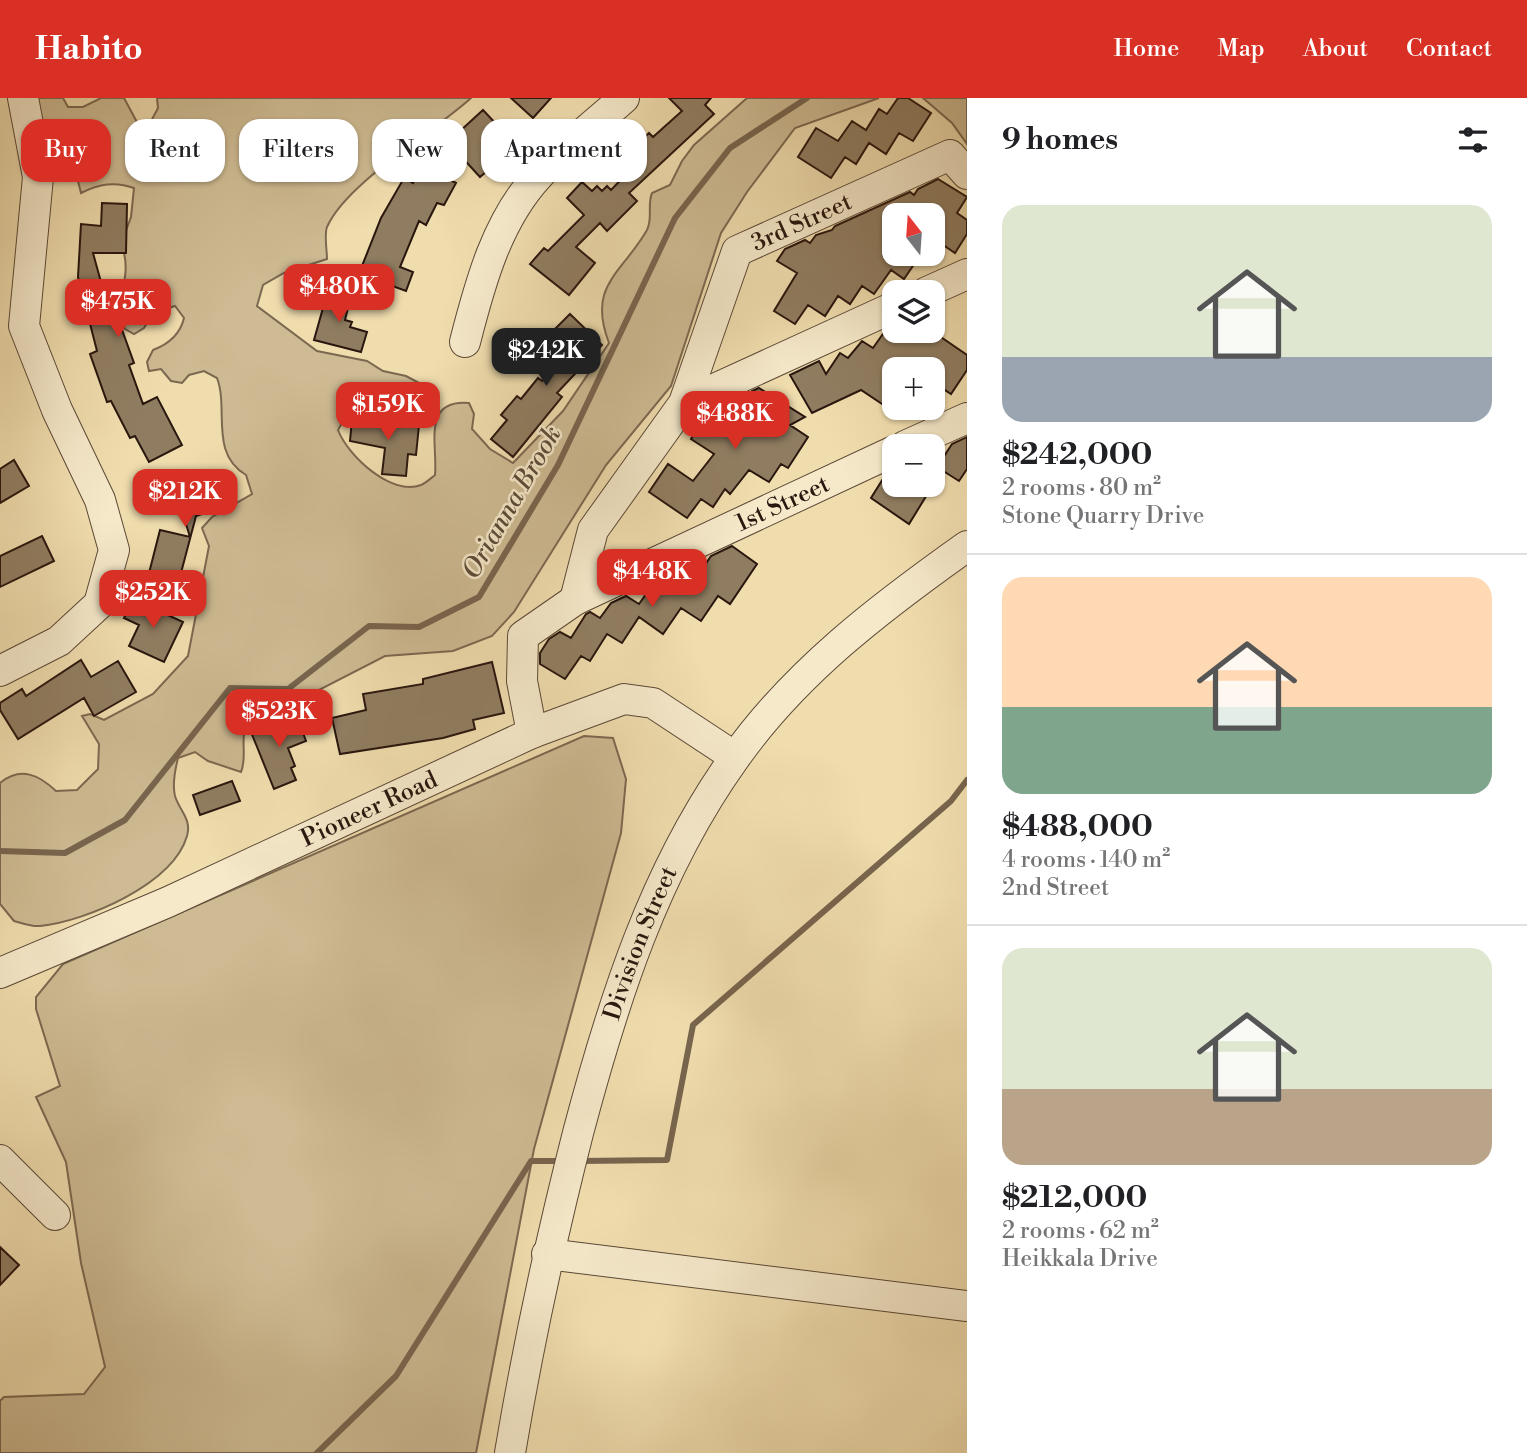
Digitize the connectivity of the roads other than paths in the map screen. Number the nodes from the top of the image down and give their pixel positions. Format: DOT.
graph roads {
  1 [pos="23,98"];
  2 [pos="624,98"];
  3 [pos="967,174"];
  4 [pos="967,274"];
  5 [pos="945,284"];
  6 [pos="882,312"];
  7 [pos="465,342"];
  8 [pos="684,403"];
  9 [pos="967,418"];
  10 [pos="932,434"];
  11 [pos="882,457"];
  12 [pos="967,546"];
  13 [pos="575,600"];
  14 [pos="0,671"];
  15 [pos="532,733"];
  16 [pos="735,757"];
  17 [pos="0,973"];
  18 [pos="0,1160"];
  19 [pos="55,1215"];
  20 [pos="547,1254"];
  21 [pos="967,1306"];
  22 [pos="510,1453"];
  1 -- 14 [label="street"];
  2 -- 7 [label="street"];
  3 -- 8 [label="street, 3rd Street"];
  4 -- 5 [label="street"];
  6 -- 8 [label="street"];
  8 -- 13 [label="street"];
  9 -- 10 [label="street"];
  11 -- 13 [label="street, 1st Street"];
  12 -- 16 [label="street, Division Street"];
  13 -- 15 [label="street, 1st Street"];
  15 -- 16 [label="street, Pioneer Road"];
  15 -- 17 [label="street, Pioneer Road"];
  16 -- 20 [label="street, Division Street"];
  18 -- 19 [label="street"];
  20 -- 21 [label="street"];
  20 -- 22 [label="street, Division Street"];
}
